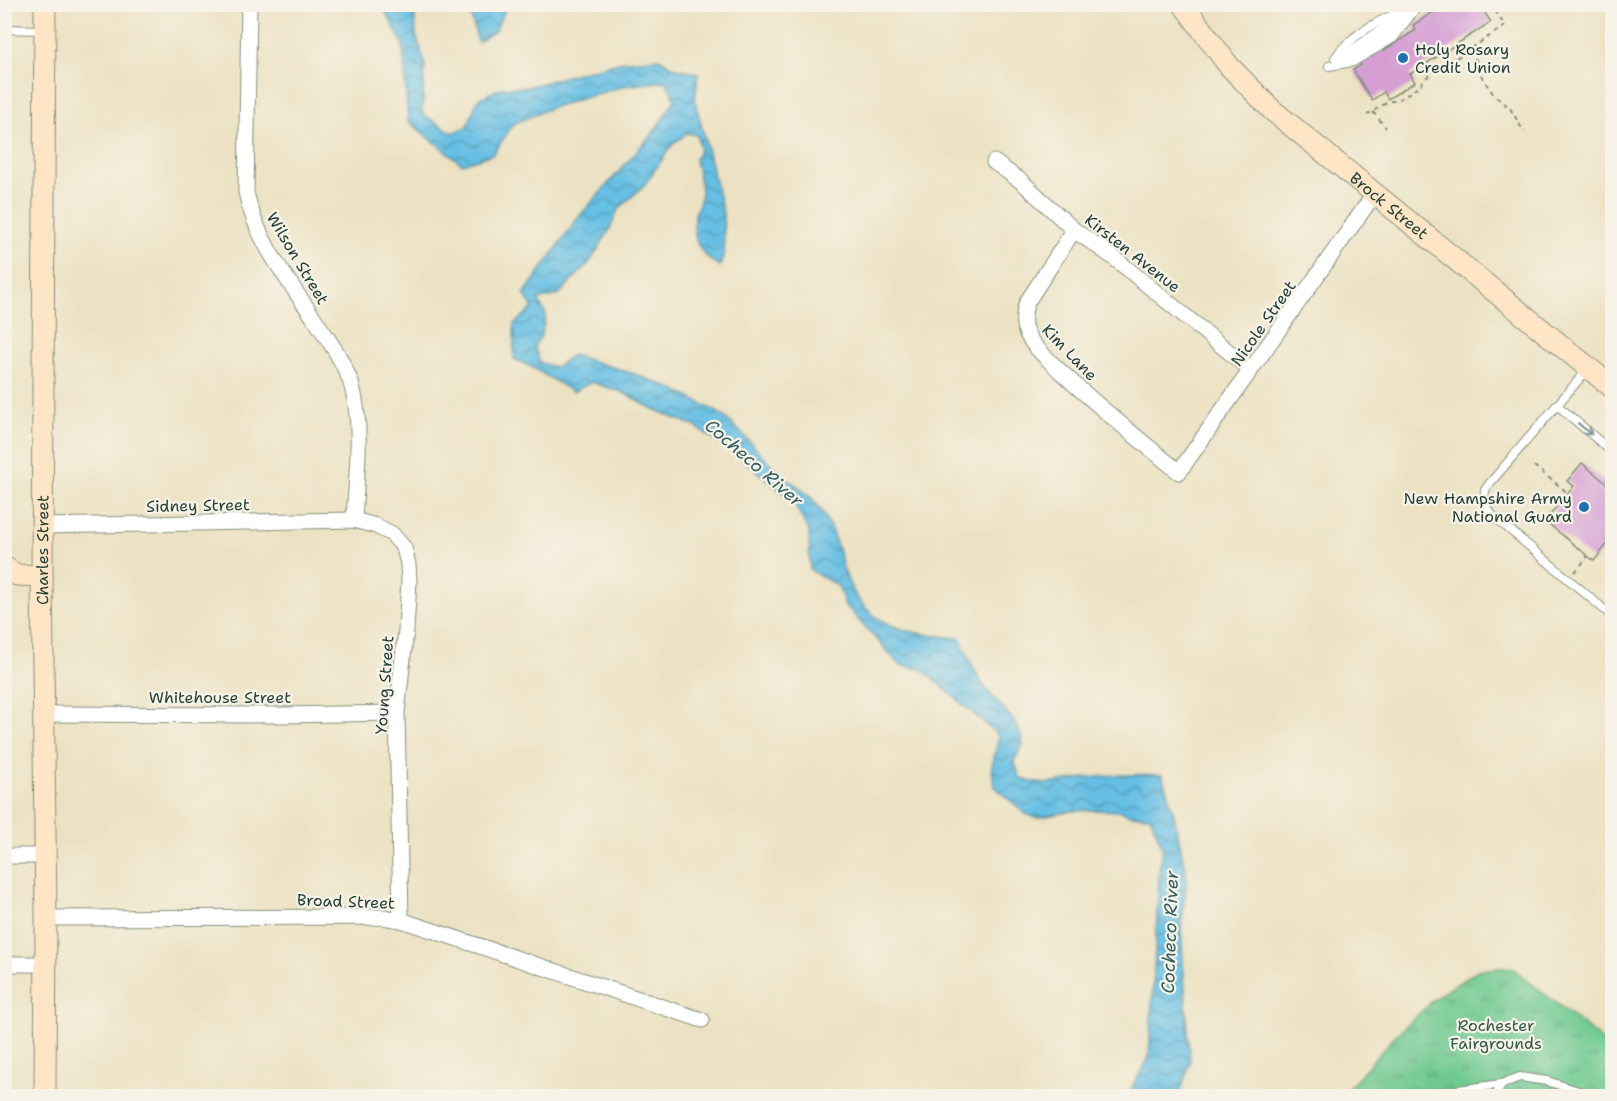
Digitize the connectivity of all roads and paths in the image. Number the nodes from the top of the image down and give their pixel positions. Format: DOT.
graph roads {
  1 [pos="45,4"];
  2 [pos="249,4"];
  3 [pos="1183,4"];
  4 [pos="1417,4"];
  5 [pos="1492,6"];
  6 [pos="1484,12"];
  7 [pos="4,29"];
  8 [pos="45,30"];
  9 [pos="1468,50"];
  10 [pos="1373,112"];
  11 [pos="1368,115"];
  12 [pos="1386,128"];
  13 [pos="1524,132"];
  14 [pos="994,162"];
  15 [pos="1375,193"];
  16 [pos="1074,230"];
  17 [pos="1589,368"];
  18 [pos="1251,370"];
  19 [pos="1612,387"];
  20 [pos="1557,405"];
  21 [pos="1612,452"];
  22 [pos="1534,466"];
  23 [pos="1179,472"];
  24 [pos="1568,493"];
  25 [pos="354,520"];
  26 [pos="42,526"];
  27 [pos="1588,556"];
  28 [pos="4,567"];
  29 [pos="1575,572"];
  30 [pos="42,576"];
  31 [pos="1612,616"];
  32 [pos="397,713"];
  33 [pos="43,714"];
  34 [pos="4,856"];
  35 [pos="45,856"];
  36 [pos="46,918"];
  37 [pos="401,920"];
  38 [pos="4,964"];
  39 [pos="45,964"];
  40 [pos="702,1020"];
  41 [pos="1501,1084"];
  42 [pos="45,1096"];
  43 [pos="1416,1096"];
  44 [pos="1497,1096"];
  45 [pos="1594,1096"];
  1 -- 8 [label="street, Charles Street"];
  2 -- 25 [label="street, Wilson Street"];
  3 -- 15 [label="street, Brock Street"];
  4 -- 4 [label="lane"];
  5 -- 6 [label="path"];
  5 -- 9 [label="path"];
  7 -- 8 [label="lane"];
  8 -- 26 [label="street, Charles Street"];
  9 -- 10 [label="path"];
  9 -- 13 [label="path"];
  10 -- 11 [label="path"];
  10 -- 12 [label="path"];
  14 -- 16 [label="street, Kirsten Avenue"];
  15 -- 17 [label="street, Brock Street"];
  15 -- 18 [label="street, Nicole Street"];
  16 -- 18 [label="street, Kirsten Avenue"];
  16 -- 23 [label="street, Kim Lane"];
  17 -- 19 [label="street, Brock Street"];
  17 -- 20 [label="lane"];
  18 -- 23 [label="street, Nicole Street"];
  20 -- 21 [label="lane, one-way"];
  20 -- 31 [label="lane"];
  22 -- 24 [label="path"];
  25 -- 26 [label="street, Sidney Street"];
  25 -- 32 [label="street, Young Street"];
  26 -- 30 [label="street, Charles Street"];
  27 -- 29 [label="path"];
  28 -- 30 [label="street"];
  30 -- 33 [label="street, Charles Street"];
  32 -- 33 [label="street, Whitehouse Street"];
  32 -- 37 [label="street, Young Street"];
  33 -- 35 [label="street, Charles Street"];
  34 -- 35 [label="street"];
  35 -- 36 [label="street, Charles Street"];
  36 -- 37 [label="street, Broad Street"];
  36 -- 39 [label="street, Charles Street"];
  37 -- 40 [label="street, Broad Street"];
  38 -- 39 [label="street"];
  39 -- 42 [label="street, Charles Street"];
  41 -- 43 [label="lane"];
  41 -- 44 [label="lane"];
  41 -- 45 [label="lane"];
}
